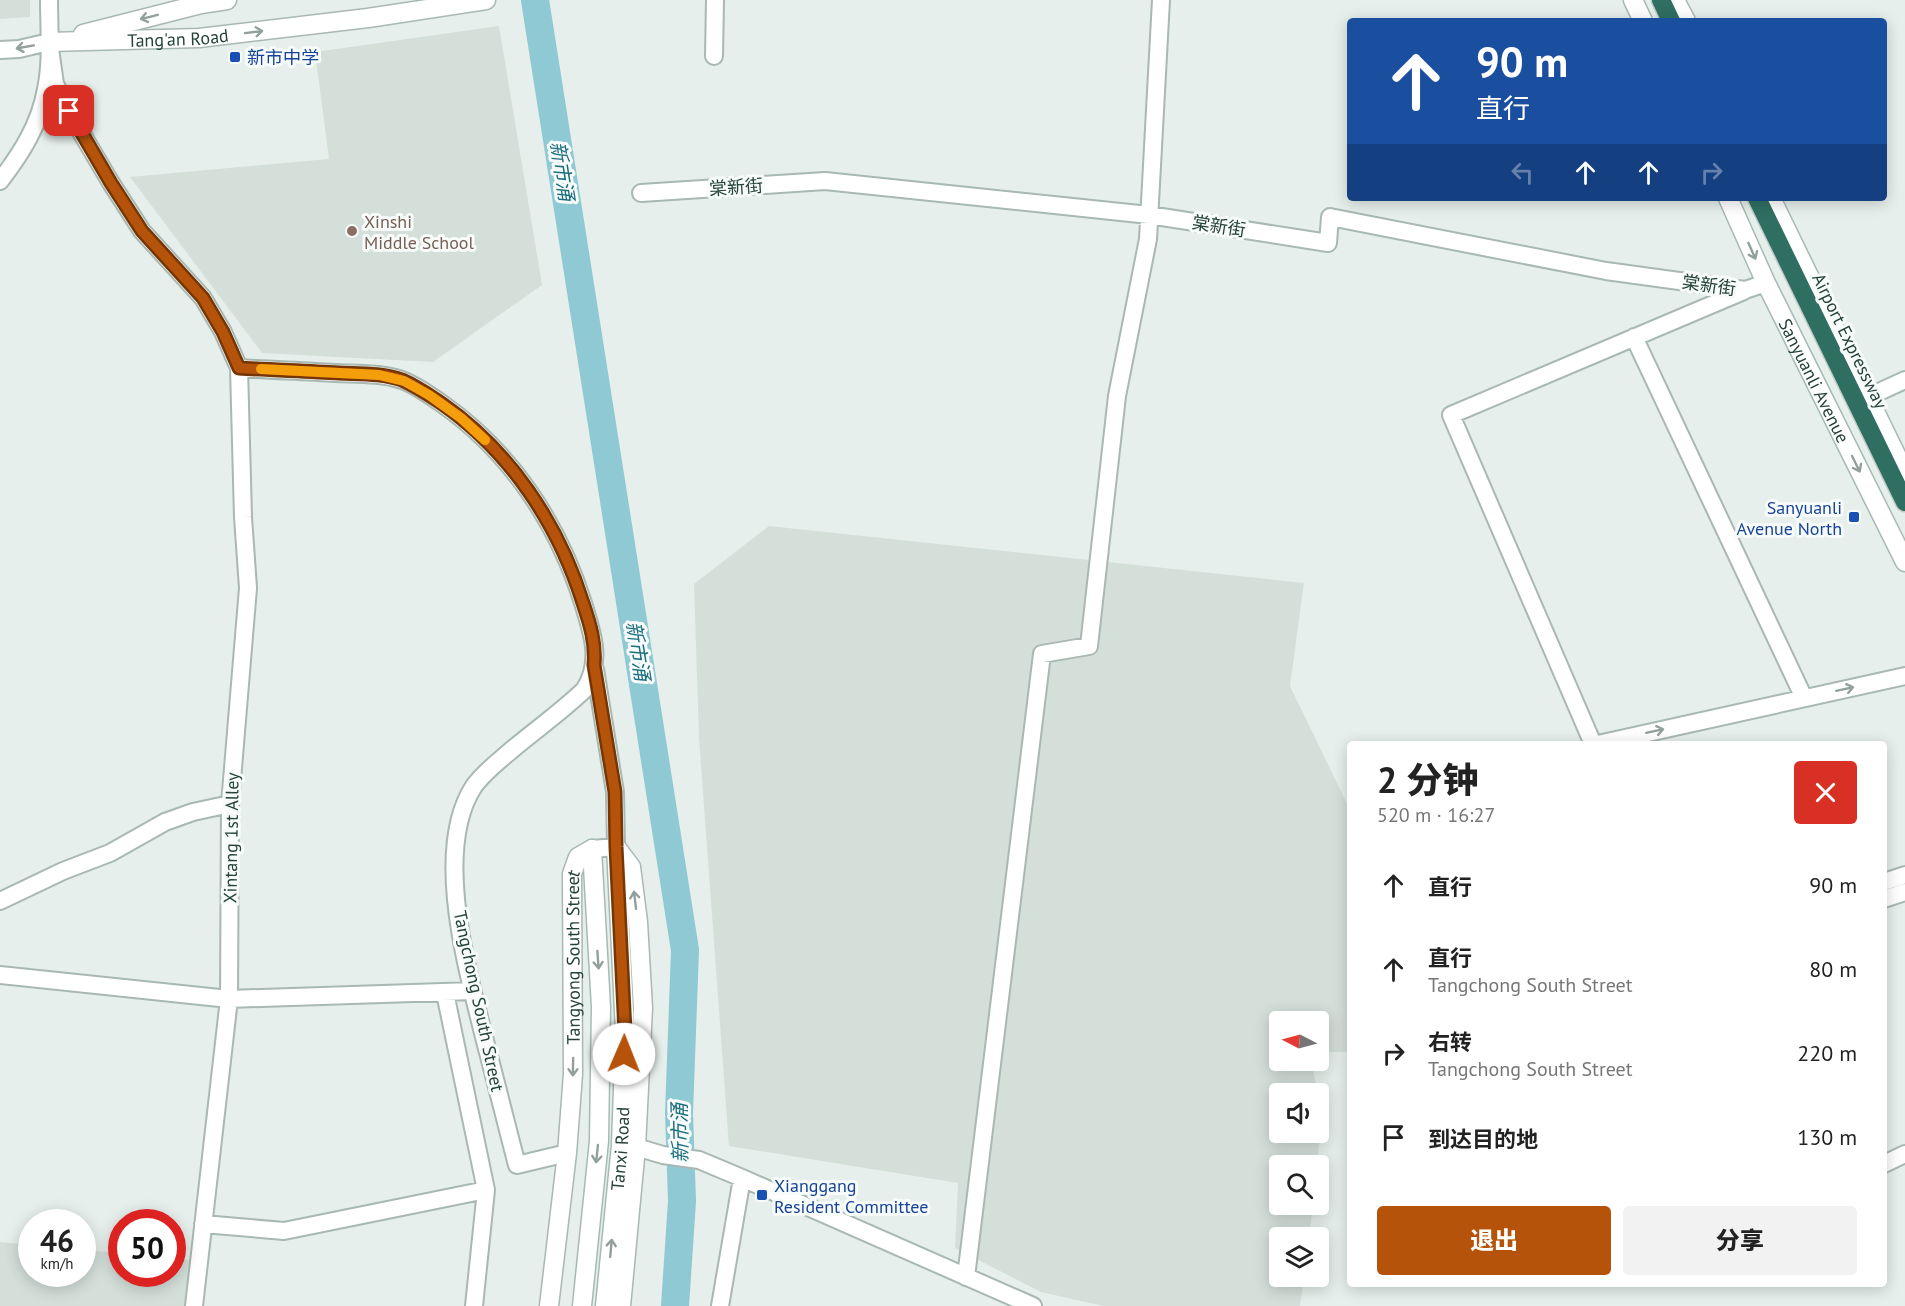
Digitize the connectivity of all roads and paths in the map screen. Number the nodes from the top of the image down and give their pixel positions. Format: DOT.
graph roads {
  1 [pos="49,0"];
  2 [pos="226,0"];
  3 [pos="486,0"];
  4 [pos="716,0"];
  5 [pos="1161,0"];
  6 [pos="1661,0"];
  7 [pos="1676,0"];
  8 [pos="1670,18"];
  9 [pos="1685,18"];
  10 [pos="49,42"];
  11 [pos="0,50"];
  12 [pos="714,56"];
  13 [pos="0,181"];
  14 [pos="641,193"];
  15 [pos="1729,201"];
  16 [pos="1758,201"];
  17 [pos="1772,201"];
  18 [pos="1149,215"];
  19 [pos="1766,283"];
  20 [pos="1745,290"];
  21 [pos="1634,337"];
  22 [pos="239,368"];
  23 [pos="1905,380"];
  24 [pos="1868,397"];
  25 [pos="1905,473"];
  26 [pos="1905,502"];
  27 [pos="1905,562"];
  28 [pos="594,665"];
  29 [pos="1905,676"];
  30 [pos="1804,698"];
  31 [pos="1592,741"];
  32 [pos="1611,741"];
  33 [pos="230,804"];
  34 [pos="616,847"];
  35 [pos="592,849"];
  36 [pos="1905,875"];
  37 [pos="1887,881"];
  38 [pos="1905,892"];
  39 [pos="1887,898"];
  40 [pos="0,901"];
  41 [pos="0,975"];
  42 [pos="473,991"];
  43 [pos="445,993"];
  44 [pos="229,999"];
  45 [pos="636,1147"];
  46 [pos="567,1153"];
  47 [pos="1905,1154"];
  48 [pos="1887,1163"];
  49 [pos="742,1178"];
  50 [pos="486,1190"];
  51 [pos="202,1224"];
  52 [pos="966,1277"];
  53 [pos="194,1306"];
  54 [pos="474,1306"];
  55 [pos="549,1306"];
  56 [pos="582,1306"];
  57 [pos="605,1306"];
  58 [pos="621,1306"];
  59 [pos="720,1306"];
  60 [pos="1033,1306"];
  1 -- 10 [label="street"];
  2 -- 10 [label="main road, Tang'an Road, one-way"];
  10 -- 3 [label="main road, Tang'an Road, one-way"];
  4 -- 12 [label="street"];
  5 -- 18 [label="street"];
  6 -- 8 [label="highway"];
  7 -- 9 [label="main road"];
  10 -- 11 [label="street, one-way"];
  10 -- 13 [label="street"];
  10 -- 22 [label="street"];
  14 -- 18 [label="street, 棠新街"];
  15 -- 19 [label="main road, Sanyuanli Avenue, one-way"];
  16 -- 26 [label="highway, Airport Expressway"];
  17 -- 24 [label="main road"];
  18 -- 20 [label="street, 棠新街"];
  18 -- 52 [label="street"];
  19 -- 20 [label="street, 棠新街"];
  19 -- 27 [label="main road, Sanyuanli Avenue, one-way"];
  20 -- 21 [label="street"];
  21 -- 30 [label="street"];
  21 -- 31 [label="street"];
  22 -- 28 [label="street, Tangchong South Street"];
  22 -- 33 [label="street, Xintang 1st Alley"];
  23 -- 24 [label="street"];
  24 -- 25 [label="main road"];
  28 -- 34 [label="street"];
  28 -- 42 [label="street, Tangchong South Street"];
  30 -- 29 [label="street, one-way"];
  32 -- 30 [label="street, one-way"];
  33 -- 40 [label="street"];
  33 -- 44 [label="street, Xintang 1st Alley"];
  34 -- 35 [label="street, Tangyong South Street"];
  45 -- 34 [label="main road, one-way"];
  57 -- 34 [label="main road, Tanxi Road, one-way"];
  35 -- 46 [label="main road, Tangyong South Street, one-way"];
  35 -- 56 [label="main road, Tanxi Road, one-way"];
  36 -- 37 [label="street"];
  38 -- 39 [label="street"];
  41 -- 44 [label="street"];
  42 -- 43 [label="street"];
  42 -- 46 [label="street, Tangchong South Street"];
  43 -- 44 [label="street"];
  43 -- 50 [label="street"];
  44 -- 51 [label="street, Xintang 1st Alley"];
  45 -- 49 [label="street"];
  45 -- 58 [label="main road"];
  46 -- 55 [label="main road, Tangyong South Street"];
  47 -- 48 [label="street"];
  49 -- 52 [label="street"];
  49 -- 59 [label="street"];
  50 -- 51 [label="street"];
  50 -- 54 [label="street"];
  51 -- 53 [label="street, Xintang 1st Alley"];
  52 -- 60 [label="street"];
}
